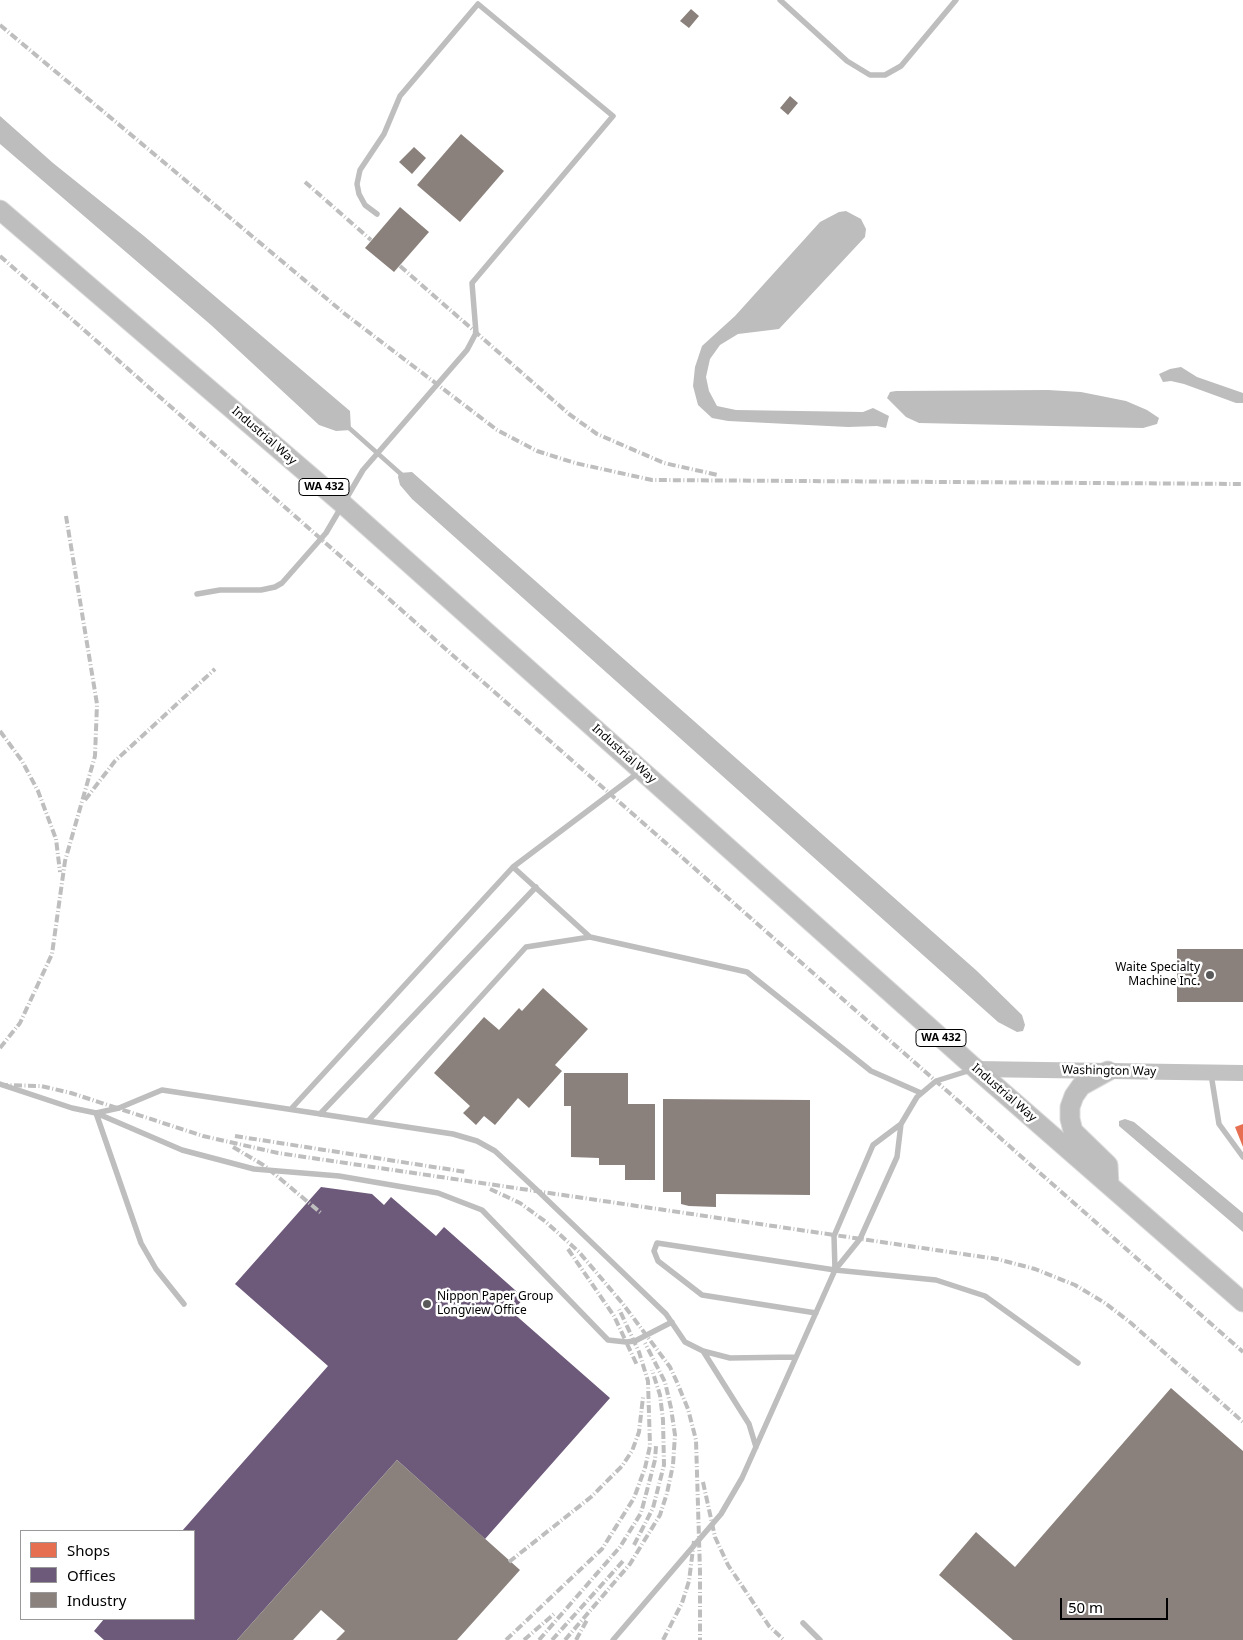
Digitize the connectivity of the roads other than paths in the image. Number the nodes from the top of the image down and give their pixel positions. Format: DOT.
graph roads {
  1 [pos="780,0"];
  2 [pos="956,0"];
  3 [pos="0,210"];
  4 [pos="377,214"];
  5 [pos="344,505"];
  6 [pos="198,594"];
  7 [pos="642,770"];
  8 [pos="513,867"];
  9 [pos="536,887"];
  10 [pos="590,937"];
  11 [pos="976,1068"];
  12 [pos="1108,1071"];
  13 [pos="1211,1072"];
  14 [pos="1243,1073"];
  15 [pos="0,1084"];
  16 [pos="921,1093"];
  17 [pos="291,1109"];
  18 [pos="96,1113"];
  19 [pos="320,1114"];
  20 [pos="368,1121"];
  21 [pos="901,1124"];
  22 [pos="1243,1157"];
  23 [pos="1109,1185"];
  24 [pos="835,1270"];
  25 [pos="1243,1302"];
  26 [pos="184,1304"];
  27 [pos="816,1313"];
  28 [pos="672,1322"];
  29 [pos="703,1351"];
  30 [pos="796,1357"];
  31 [pos="1078,1363"];
  32 [pos="756,1447"];
  33 [pos="803,1623"];
  34 [pos="613,1640"];
  35 [pos="820,1640"];
  1 -- 2 [label="lane"];
  3 -- 5 [label="main road, Industrial Way / WA 432"];
  4 -- 5 [label="lane"];
  5 -- 6 [label="lane"];
  5 -- 7 [label="main road, Industrial Way / WA 432"];
  7 -- 8 [label="lane"];
  7 -- 11 [label="main road, Industrial Way / WA 432"];
  8 -- 9 [label="lane"];
  8 -- 17 [label="lane"];
  9 -- 10 [label="lane"];
  9 -- 19 [label="lane"];
  10 -- 16 [label="lane"];
  10 -- 20 [label="lane"];
  11 -- 12 [label="main road, Washington Way"];
  11 -- 16 [label="lane"];
  11 -- 23 [label="main road, Industrial Way / WA 432"];
  12 -- 13 [label="main road, Washington Way"];
  12 -- 23 [label="main road"];
  13 -- 14 [label="main road, Washington Way"];
  13 -- 22 [label="lane"];
  15 -- 18 [label="lane"];
  16 -- 21 [label="lane"];
  17 -- 18 [label="lane"];
  17 -- 19 [label="lane"];
  18 -- 26 [label="lane"];
  18 -- 28 [label="lane"];
  19 -- 20 [label="lane"];
  20 -- 28 [label="lane"];
  21 -- 24 [label="lane"];
  21 -- 24 [label="lane"];
  23 -- 25 [label="main road, Industrial Way / WA 432"];
  24 -- 27 [label="lane"];
  24 -- 27 [label="lane"];
  24 -- 31 [label="lane"];
  27 -- 30 [label="lane"];
  28 -- 29 [label="lane"];
  29 -- 30 [label="lane"];
  29 -- 32 [label="lane"];
  30 -- 32 [label="lane"];
  32 -- 34 [label="lane"];
  33 -- 35 [label="lane"];
}
